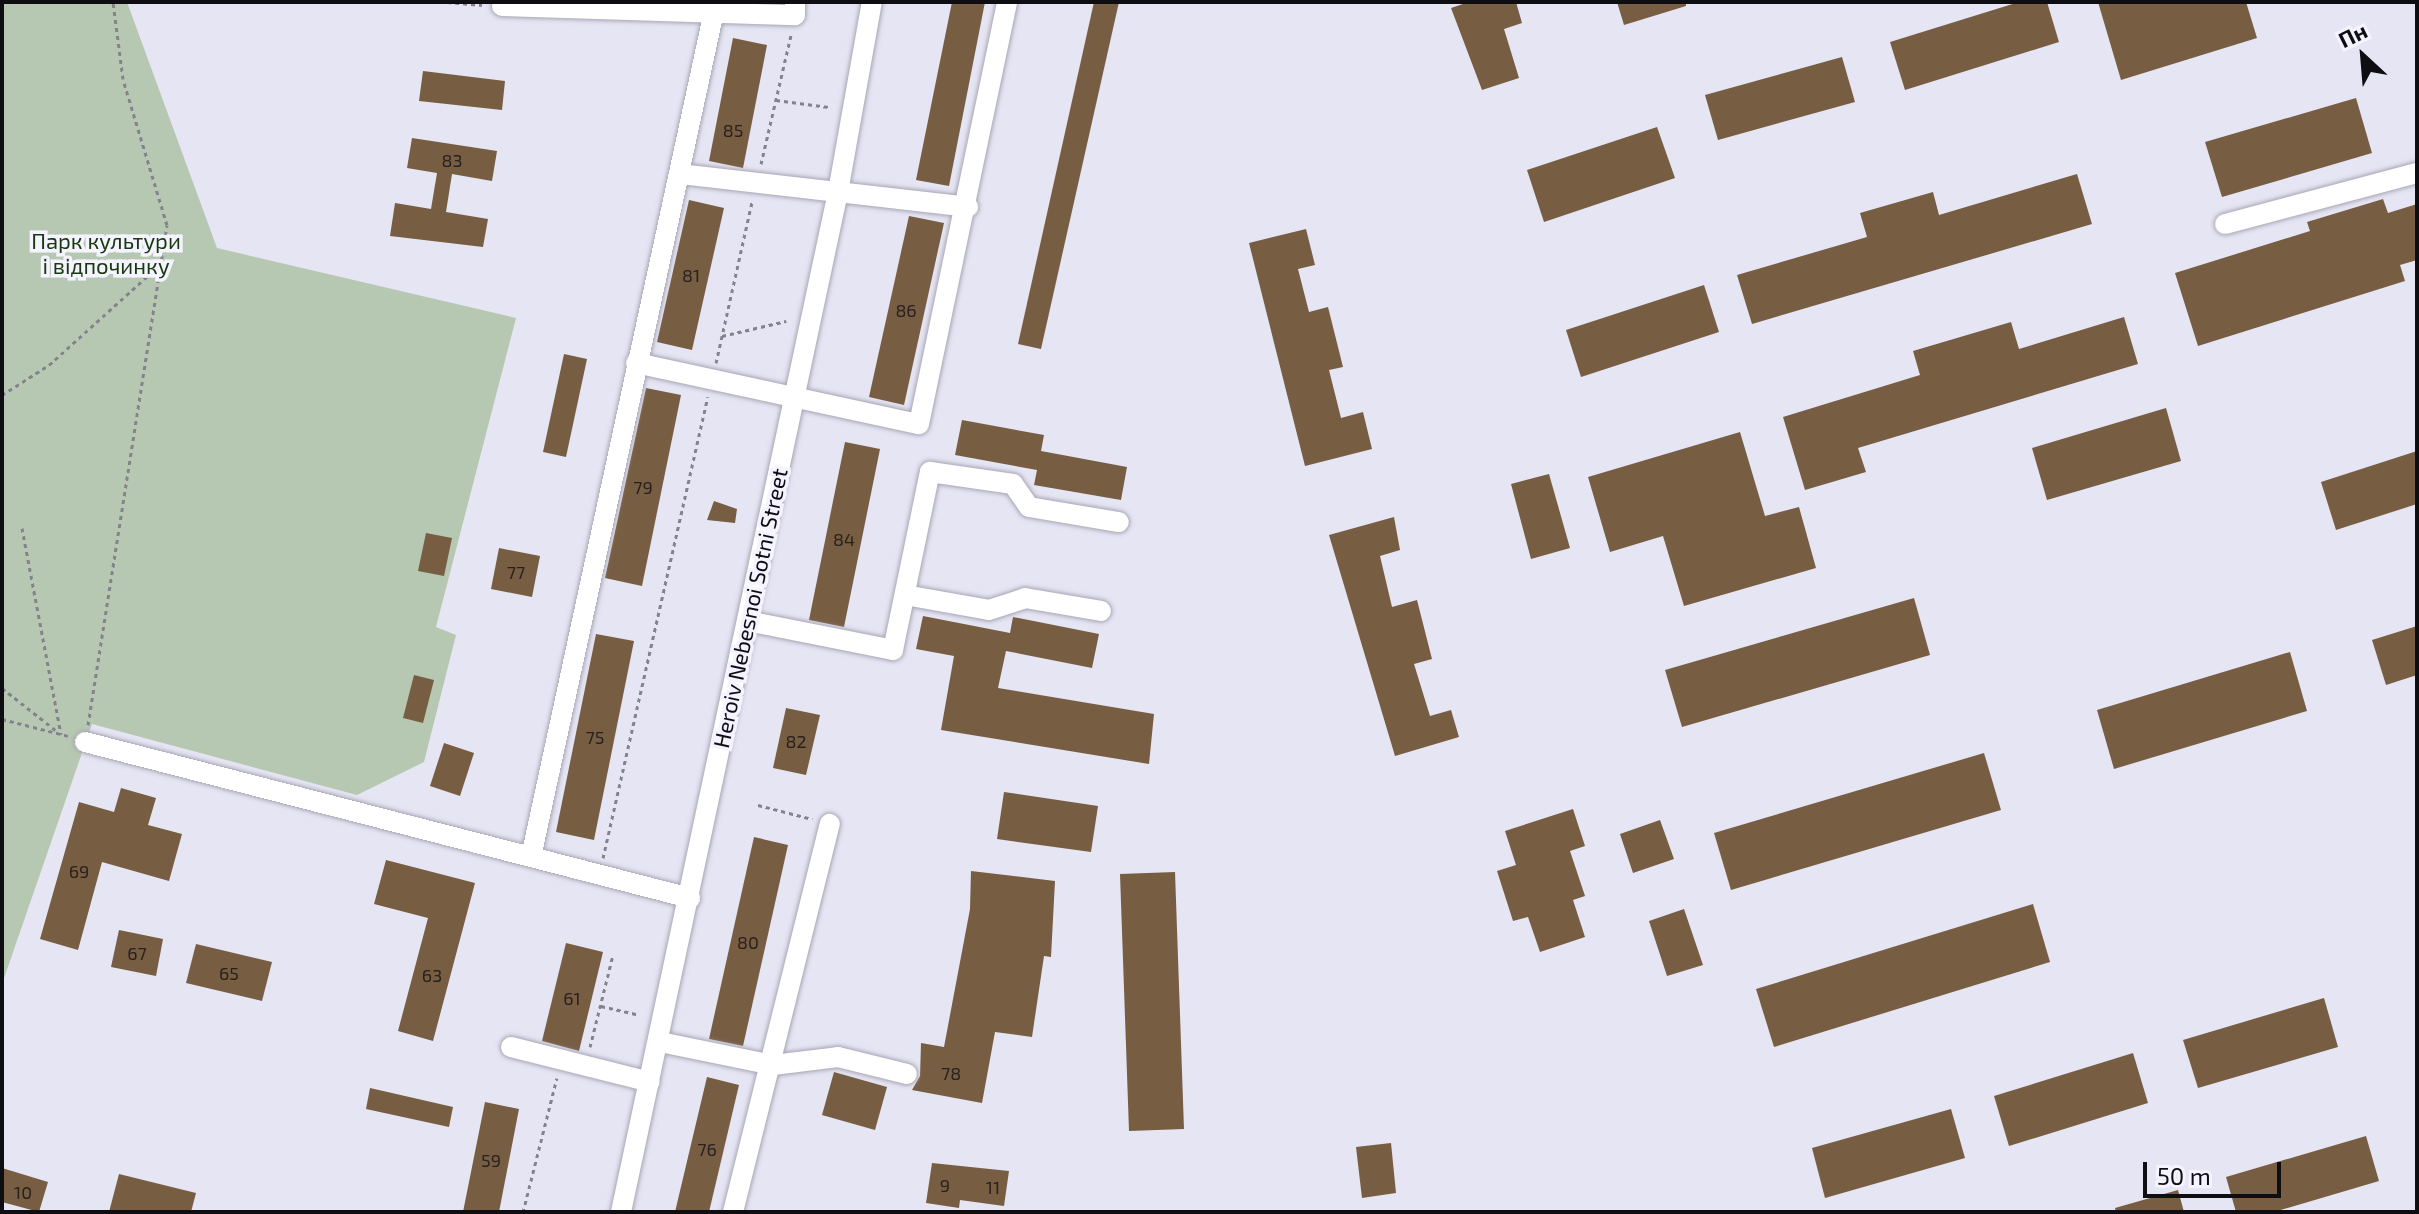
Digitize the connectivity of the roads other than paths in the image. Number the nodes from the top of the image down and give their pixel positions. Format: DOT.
graph roads {
  1 [pos="872,2"];
  2 [pos="1007,2"];
  3 [pos="502,6"];
  4 [pos="716,7"];
  5 [pos="795,9"];
  6 [pos="2417,173"];
  7 [pos="680,174"];
  8 [pos="838,192"];
  9 [pos="968,207"];
  10 [pos="2225,224"];
  11 [pos="636,363"];
  12 [pos="795,399"];
  13 [pos="1119,522"];
  14 [pos="905,595"];
  15 [pos="1101,611"];
  16 [pos="747,621"];
  17 [pos="85,742"];
  18 [pos="830,824"];
  19 [pos="531,857"];
  20 [pos="690,898"];
  21 [pos="660,1042"];
  22 [pos="511,1047"];
  23 [pos="773,1065"];
  24 [pos="907,1074"];
  25 [pos="650,1082"];
  26 [pos="621,1212"];
  27 [pos="733,1212"];
  1 -- 8 [label="street, Heroiv Nebesnoi Sotni Street"];
  2 -- 9 [label="street"];
  3 -- 4 [label="street"];
  4 -- 5 [label="street"];
  4 -- 7 [label="street"];
  6 -- 10 [label="street"];
  7 -- 8 [label="street"];
  7 -- 11 [label="street"];
  8 -- 9 [label="street"];
  8 -- 12 [label="street, Heroiv Nebesnoi Sotni Street"];
  9 -- 12 [label="street"];
  11 -- 12 [label="street"];
  11 -- 19 [label="street"];
  12 -- 16 [label="street, Heroiv Nebesnoi Sotni Street"];
  13 -- 14 [label="street"];
  14 -- 15 [label="street"];
  14 -- 16 [label="street"];
  16 -- 20 [label="street, Heroiv Nebesnoi Sotni Street"];
  17 -- 19 [label="street"];
  18 -- 23 [label="street"];
  19 -- 20 [label="street"];
  20 -- 21 [label="street, Heroiv Nebesnoi Sotni Street"];
  21 -- 23 [label="street"];
  21 -- 25 [label="street, Heroiv Nebesnoi Sotni Street"];
  22 -- 25 [label="street"];
  23 -- 24 [label="street"];
  23 -- 27 [label="street"];
  25 -- 26 [label="street, Heroiv Nebesnoi Sotni Street"];
}
